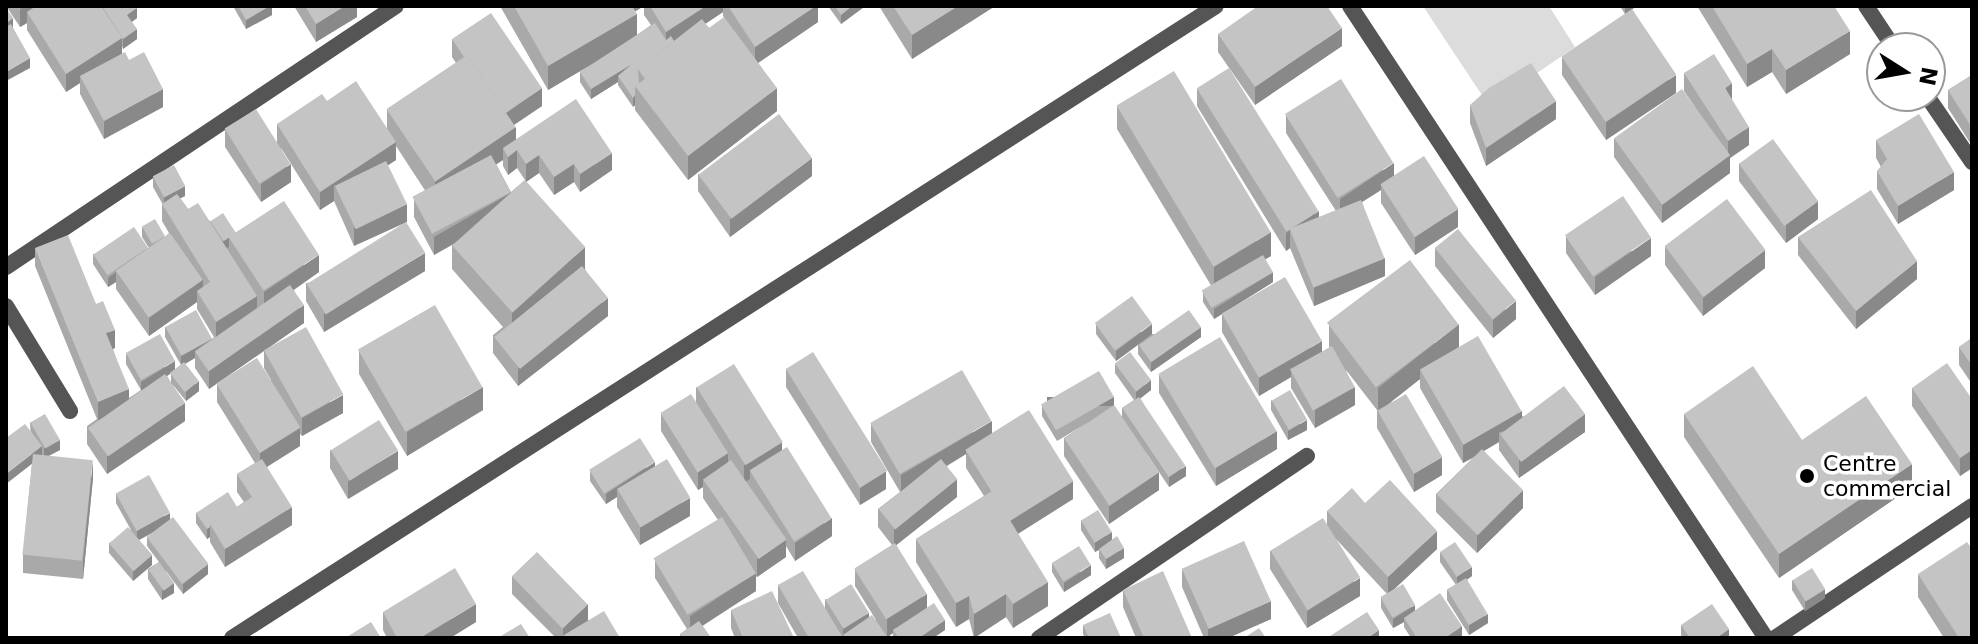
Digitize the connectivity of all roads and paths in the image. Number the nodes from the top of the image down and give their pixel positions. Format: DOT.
graph roads {
  1 [pos="1216,6"];
  2 [pos="1350,6"];
  3 [pos="1866,6"];
  4 [pos="388,8"];
  5 [pos="1883,32"];
  6 [pos="1938,112"];
  7 [pos="1972,162"];
  8 [pos="6,267"];
  9 [pos="6,306"];
  10 [pos="70,411"];
  11 [pos="1307,456"];
  12 [pos="1972,506"];
  13 [pos="232,638"];
  14 [pos="1039,638"];
  15 [pos="1766,638"];
  16 [pos="1775,638"];
  1 -- 13 [label="street"];
  2 -- 15 [label="street"];
  3 -- 5 [label="street"];
  4 -- 8 [label="street"];
  6 -- 7 [label="street"];
  9 -- 10 [label="street"];
  11 -- 14 [label="street"];
  12 -- 16 [label="street"];
}
